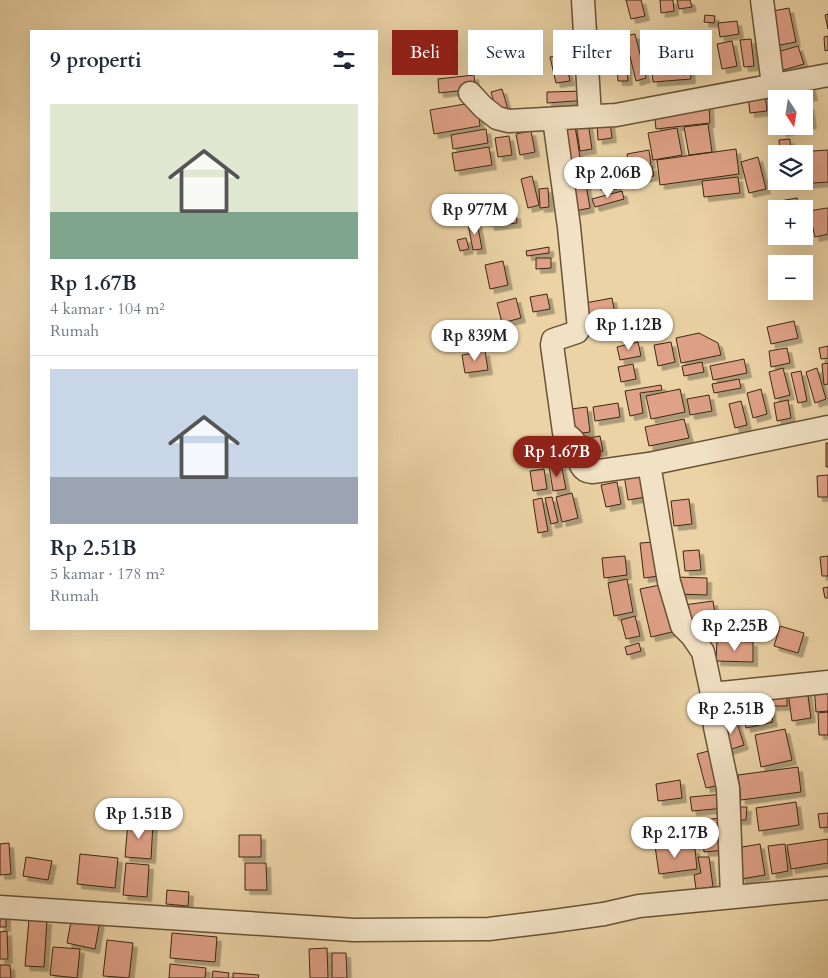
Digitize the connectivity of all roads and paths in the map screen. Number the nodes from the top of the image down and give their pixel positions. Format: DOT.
graph roads {
  1 [pos="583,0"];
  2 [pos="762,0"];
  3 [pos="828,75"];
  4 [pos="773,85"];
  5 [pos="470,93"];
  6 [pos="590,116"];
  7 [pos="554,118"];
  8 [pos="828,427"];
  9 [pos="649,464"];
  10 [pos="828,682"];
  11 [pos="712,694"];
  12 [pos="828,888"];
  13 [pos="732,897"];
  14 [pos="0,907"];
  1 -- 6 [label="street"];
  2 -- 4 [label="street"];
  3 -- 4 [label="street"];
  4 -- 6 [label="street"];
  5 -- 7 [label="street"];
  6 -- 7 [label="street"];
  7 -- 9 [label="street"];
  8 -- 9 [label="street"];
  9 -- 11 [label="street"];
  10 -- 11 [label="street"];
  11 -- 13 [label="street"];
  12 -- 13 [label="street"];
  13 -- 14 [label="street"];
}
